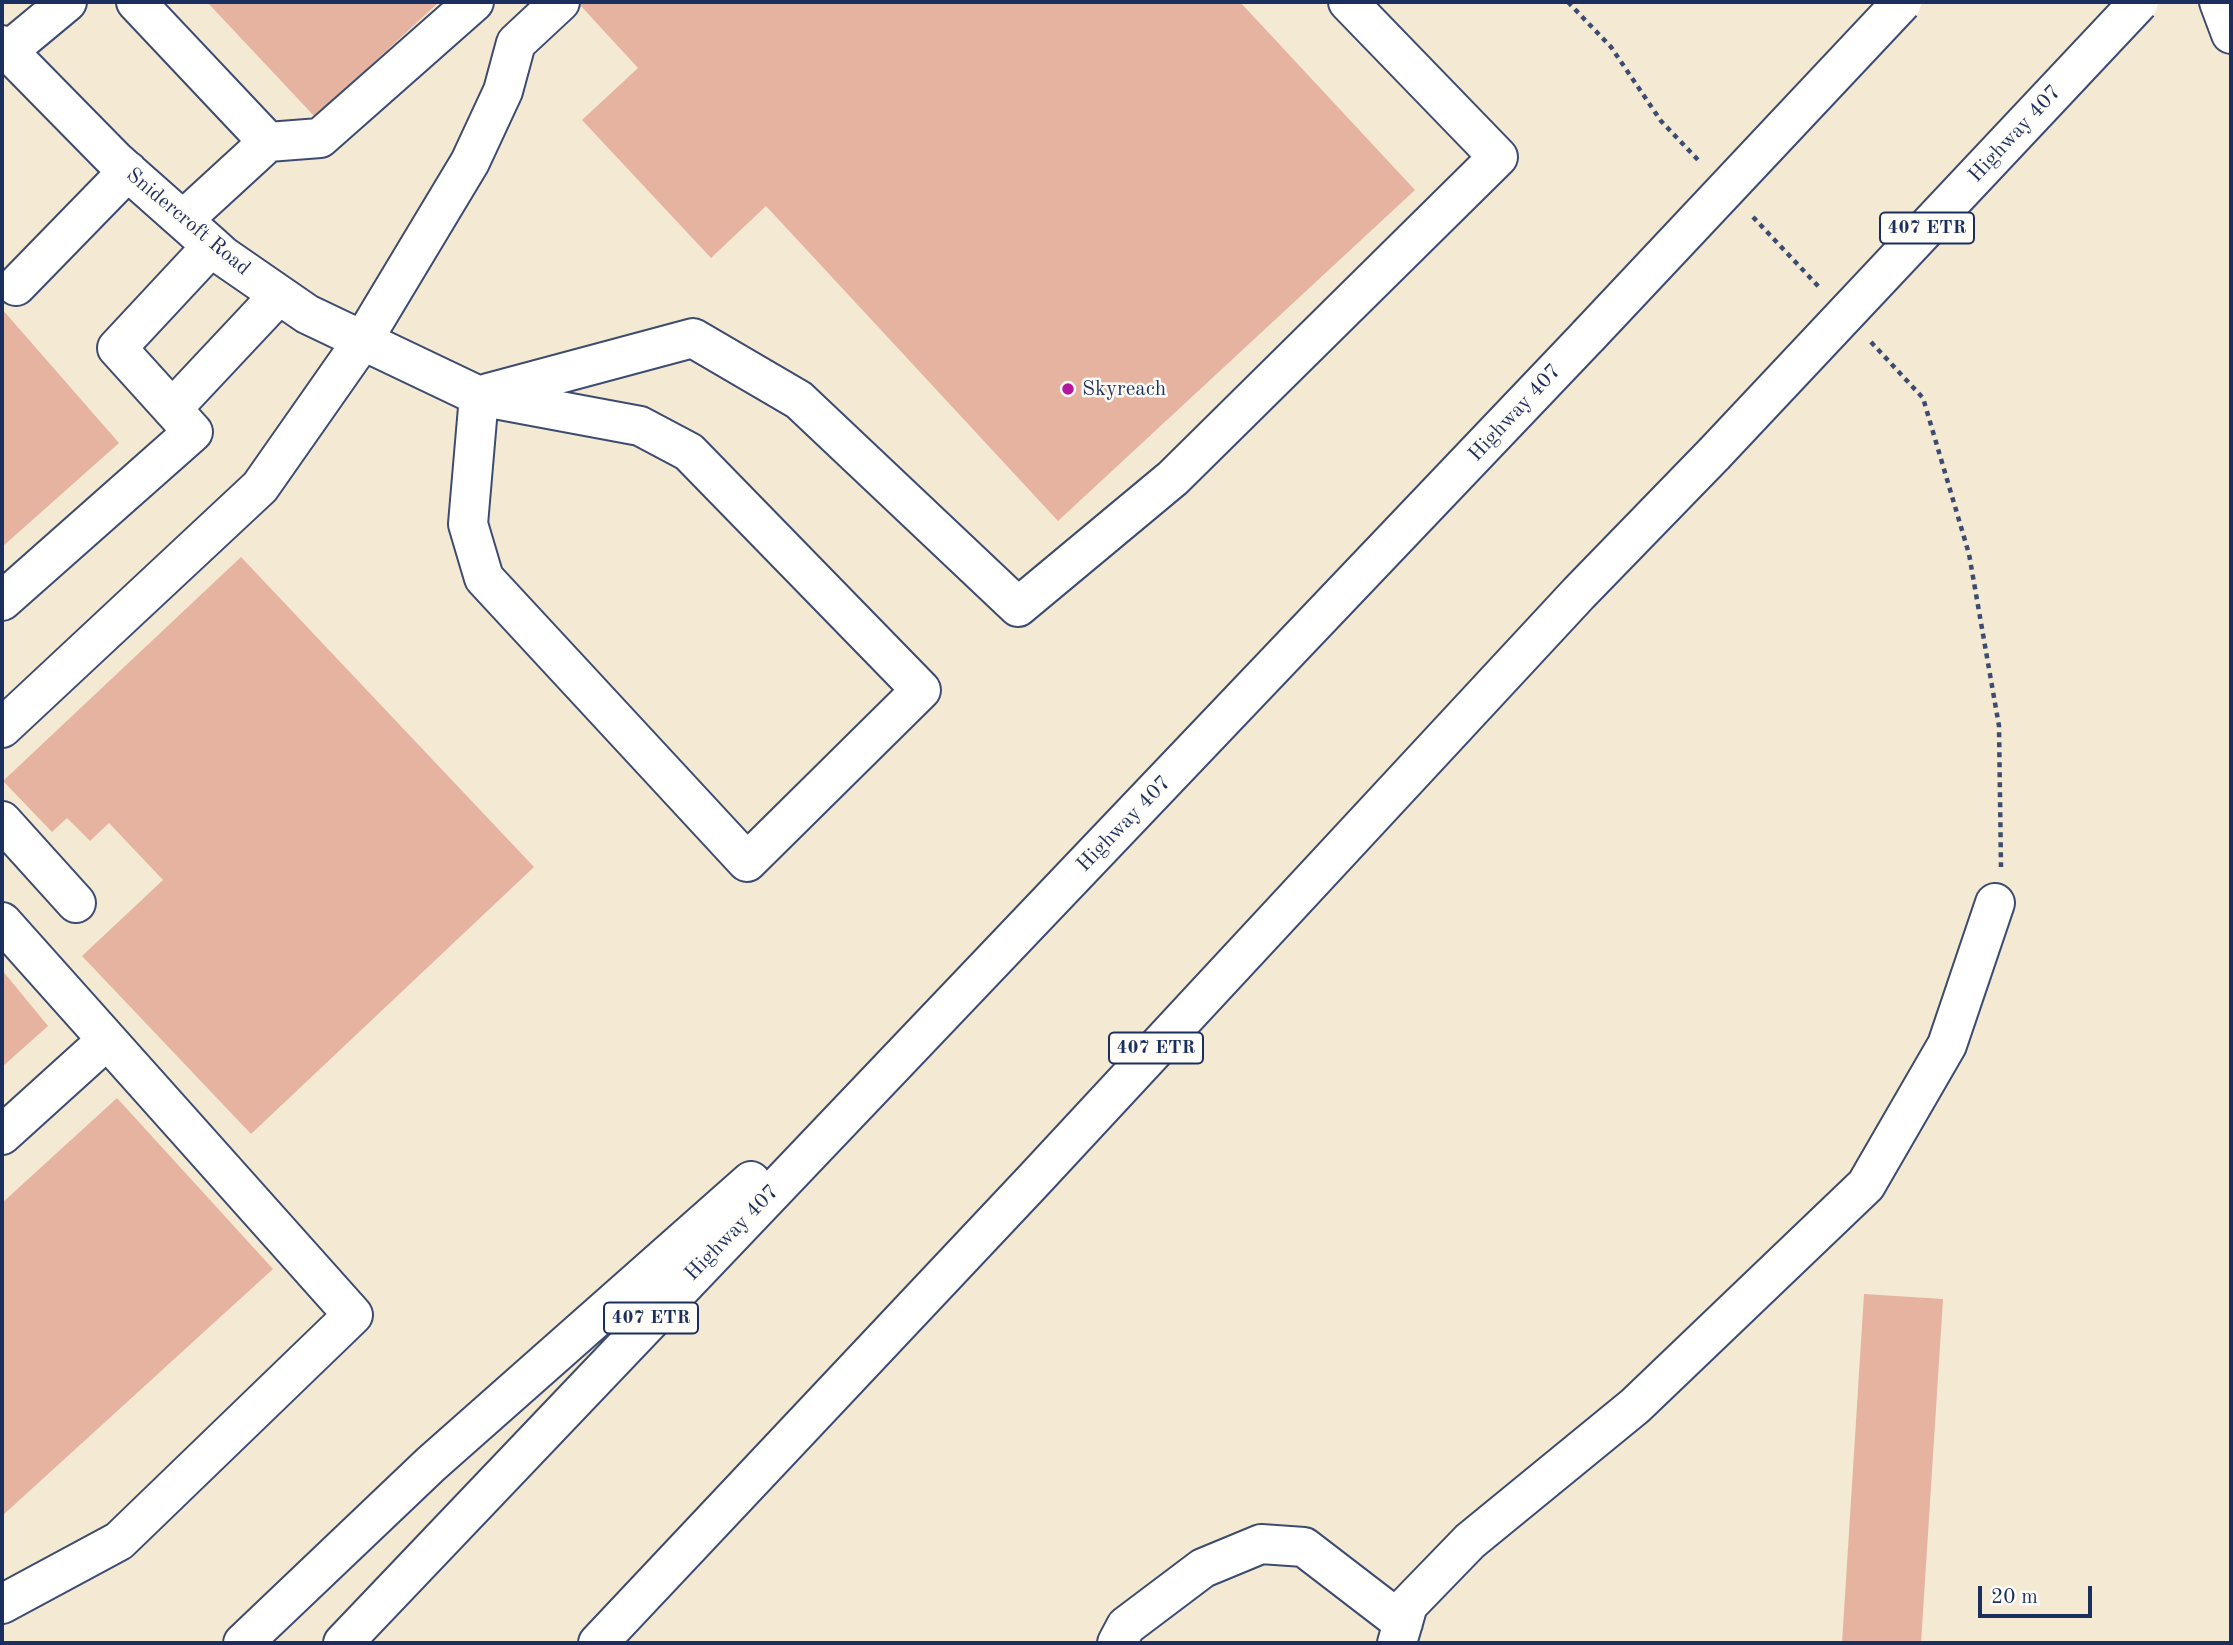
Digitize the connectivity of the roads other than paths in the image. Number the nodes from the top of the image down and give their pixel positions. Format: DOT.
graph roads {
  1 [pos="67,2"];
  2 [pos="136,2"];
  3 [pos="474,2"];
  4 [pos="560,2"];
  5 [pos="1348,2"];
  6 [pos="1902,2"];
  7 [pos="2139,2"];
  8 [pos="2219,2"];
  9 [pos="2231,34"];
  10 [pos="5,48"];
  11 [pos="268,142"];
  12 [pos="128,171"];
  13 [pos="183,220"];
  14 [pos="212,246"];
  15 [pos="16,286"];
  16 [pos="279,295"];
  17 [pos="363,341"];
  18 [pos="479,396"];
  19 [pos="172,409"];
  20 [pos="2,601"];
  21 [pos="2,728"];
  22 [pos="2,821"];
  23 [pos="76,903"];
  24 [pos="1995,903"];
  25 [pos="2,922"];
  26 [pos="962,995"];
  27 [pos="107,1040"];
  28 [pos="2,1135"];
  29 [pos="2,1604"];
  30 [pos="1399,1633"];
  31 [pos="243,1643"];
  32 [pos="343,1643"];
  33 [pos="598,1643"];
  34 [pos="1117,1643"];
  1 -- 10 [label="main road"];
  2 -- 11 [label="main road"];
  3 -- 11 [label="main road"];
  4 -- 17 [label="main road"];
  5 -- 18 [label="main road"];
  6 -- 26 [label="main road, Highway 407 / 407 ETR, bridge"];
  7 -- 33 [label="main road, Highway 407 / 407 ETR, bridge"];
  8 -- 9 [label="main road"];
  10 -- 12 [label="main road, Snidercroft Road"];
  11 -- 13 [label="main road"];
  12 -- 13 [label="main road, Snidercroft Road"];
  12 -- 15 [label="main road"];
  13 -- 14 [label="main road, Snidercroft Road"];
  14 -- 16 [label="main road, Snidercroft Road"];
  14 -- 19 [label="main road"];
  16 -- 17 [label="main road, Snidercroft Road"];
  16 -- 19 [label="main road"];
  17 -- 18 [label="main road, Snidercroft Road"];
  17 -- 21 [label="main road"];
  18 -- 18 [label="main road, Snidercroft Road"];
  19 -- 20 [label="main road"];
  22 -- 23 [label="main road"];
  24 -- 30 [label="main road"];
  25 -- 27 [label="main road"];
  26 -- 31 [label="main road"];
  26 -- 32 [label="main road, Highway 407 / 407 ETR"];
  27 -- 28 [label="main road"];
  27 -- 29 [label="main road"];
  30 -- 34 [label="main road"];
}
